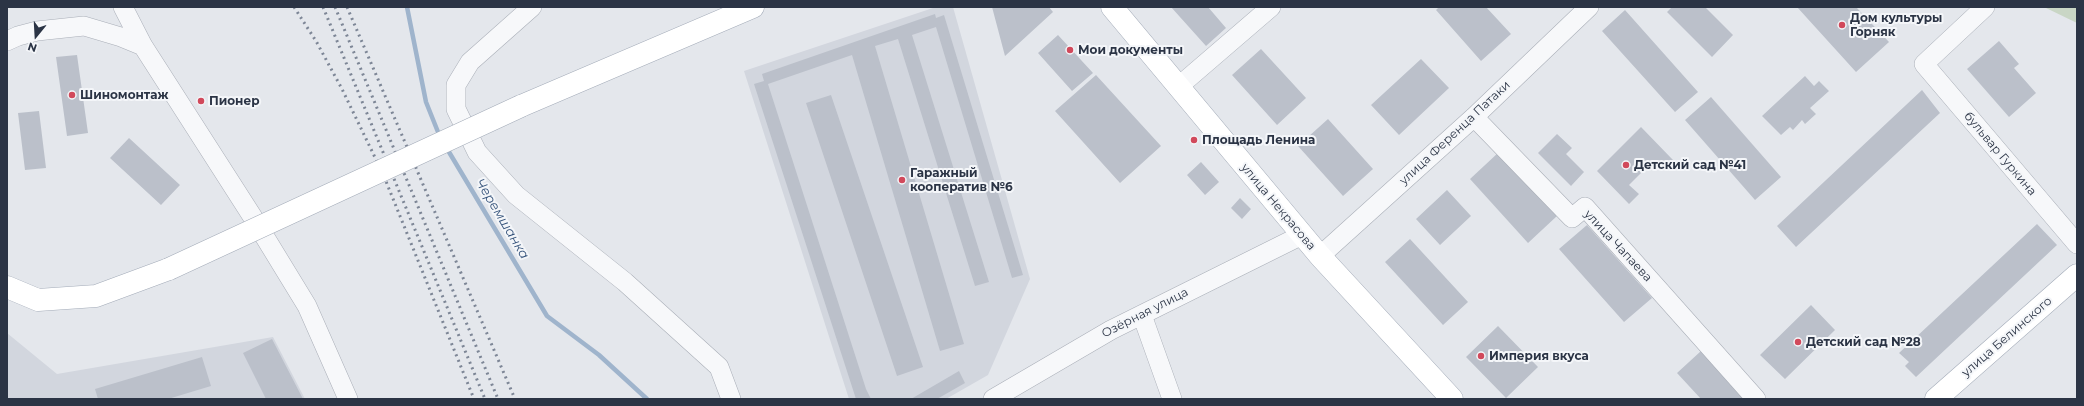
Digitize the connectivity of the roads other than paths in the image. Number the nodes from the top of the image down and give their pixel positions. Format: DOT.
graph roads {
  1 [pos="124,7"];
  2 [pos="532,7"];
  3 [pos="753,7"];
  4 [pos="1112,7"];
  5 [pos="1271,7"];
  6 [pos="1588,7"];
  7 [pos="1985,7"];
  8 [pos="7,41"];
  9 [pos="143,46"];
  10 [pos="1178,87"];
  11 [pos="1474,116"];
  12 [pos="1302,235"];
  13 [pos="2077,244"];
  14 [pos="1320,256"];
  15 [pos="2077,275"];
  16 [pos="7,287"];
  17 [pos="1142,315"];
  18 [pos="348,399"];
  19 [pos="731,399"];
  20 [pos="993,399"];
  21 [pos="1172,399"];
  22 [pos="1452,399"];
  23 [pos="1756,399"];
  24 [pos="1936,399"];
  1 -- 9 [label="street"];
  2 -- 19 [label="street"];
  3 -- 16 [label="main road, bridge"];
  4 -- 10 [label="main road, улица Некрасова"];
  5 -- 10 [label="street"];
  6 -- 11 [label="street, улица Ференца Патаки"];
  7 -- 13 [label="street, бульвар Гуркина"];
  8 -- 9 [label="street"];
  9 -- 18 [label="street"];
  10 -- 12 [label="main road, улица Некрасова"];
  11 -- 14 [label="street, улица Ференца Патаки"];
  11 -- 23 [label="street, улица Чапаева"];
  12 -- 14 [label="main road, улица Некрасова"];
  12 -- 17 [label="street, Озёрная улица"];
  14 -- 22 [label="main road, улица Некрасова"];
  15 -- 24 [label="main road, улица Белинского"];
  17 -- 20 [label="street, Озёрная улица"];
  17 -- 21 [label="street"];
}
